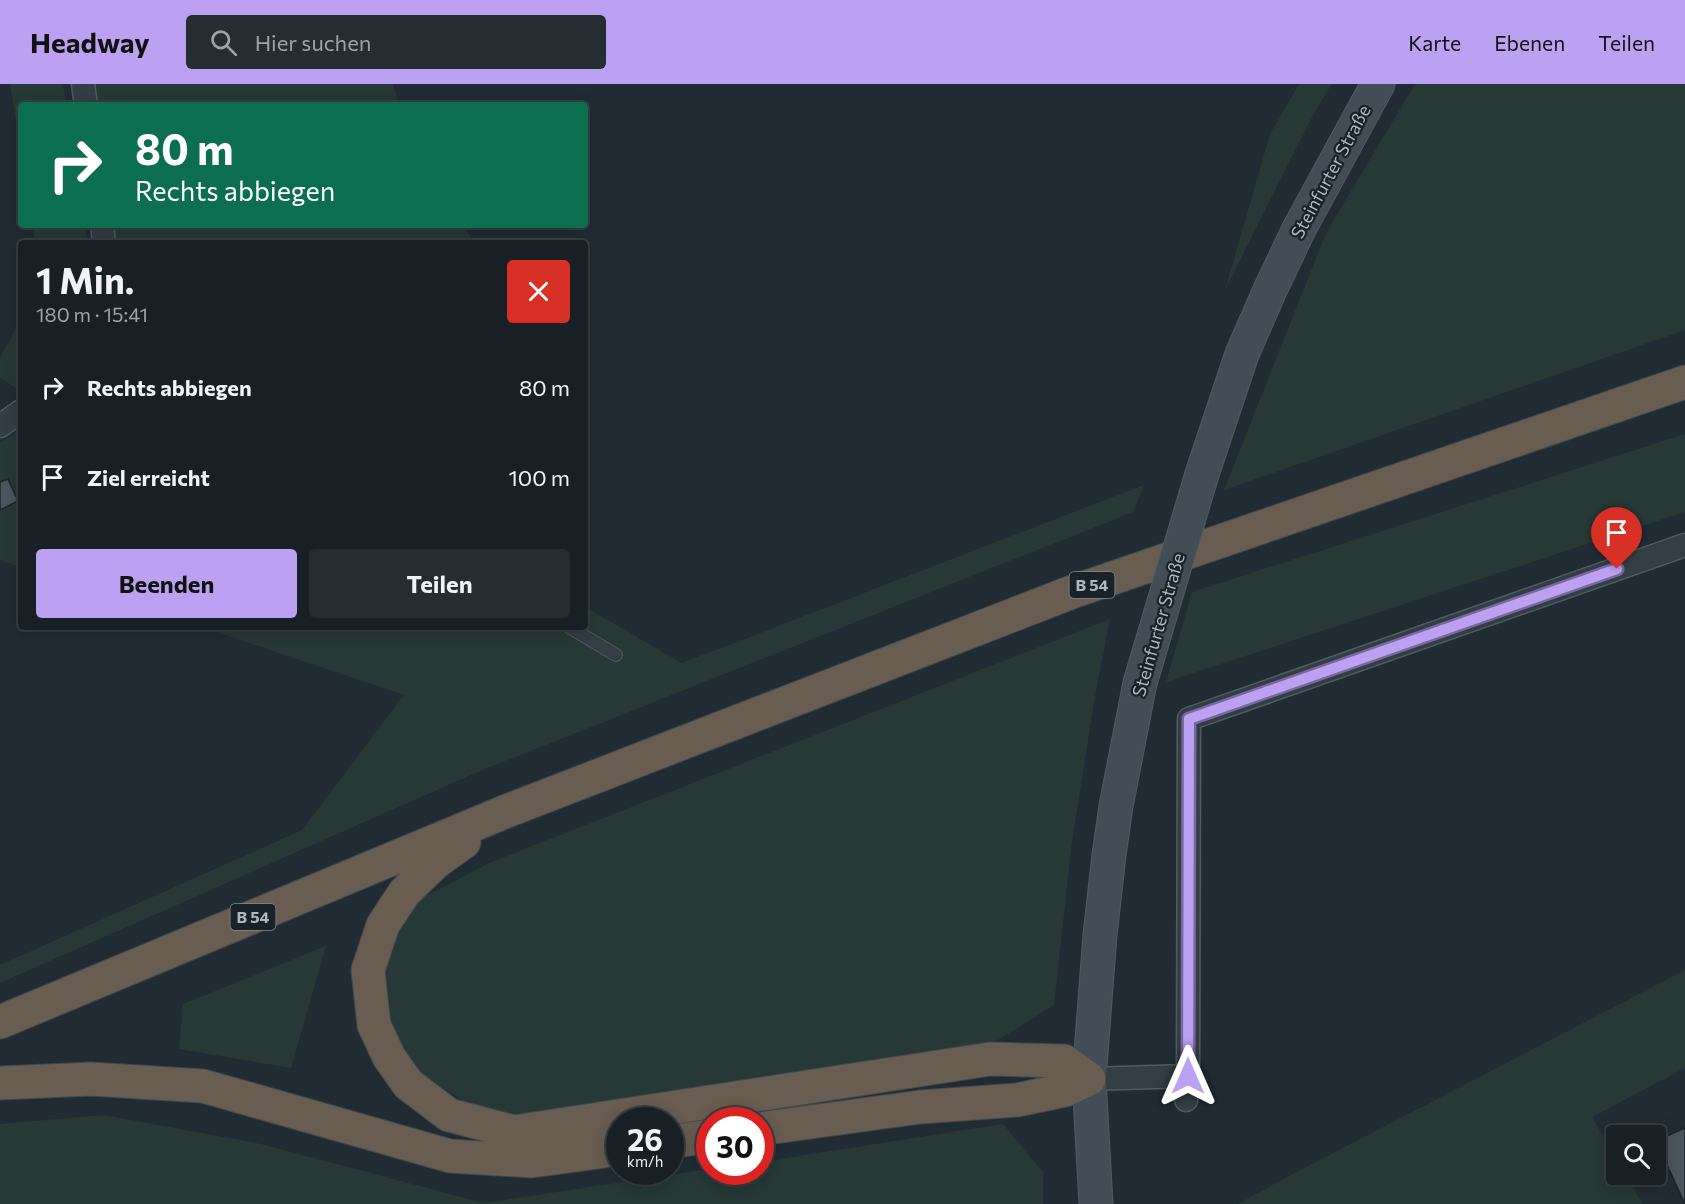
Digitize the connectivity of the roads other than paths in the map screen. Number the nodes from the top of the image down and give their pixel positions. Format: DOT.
graph roads {
  1 [pos="83,84"];
  2 [pos="1378,84"];
  3 [pos="86,102"];
  4 [pos="1685,382"];
  5 [pos="18,413"];
  6 [pos="0,426"];
  7 [pos="1685,545"];
  8 [pos="574,630"];
  9 [pos="616,655"];
  10 [pos="507,811"];
  11 [pos="0,1022"];
  12 [pos="1188,1076"];
  13 [pos="1089,1078"];
  14 [pos="0,1083"];
  15 [pos="1186,1100"];
  16 [pos="774,1127"];
  17 [pos="606,1151"];
  18 [pos="1096,1204"];
  1 -- 3 [label="street"];
  2 -- 13 [label="main road, Steinfurter Straße, bridge"];
  4 -- 10 [label="highway, B 54"];
  5 -- 6 [label="street"];
  7 -- 12 [label="street"];
  8 -- 9 [label="lane"];
  10 -- 11 [label="highway, B 54"];
  10 -- 13 [label="highway"];
  12 -- 13 [label="street"];
  12 -- 15 [label="street"];
  13 -- 16 [label="highway"];
  13 -- 18 [label="main road, Steinfurter Straße"];
  14 -- 17 [label="highway"];
}
